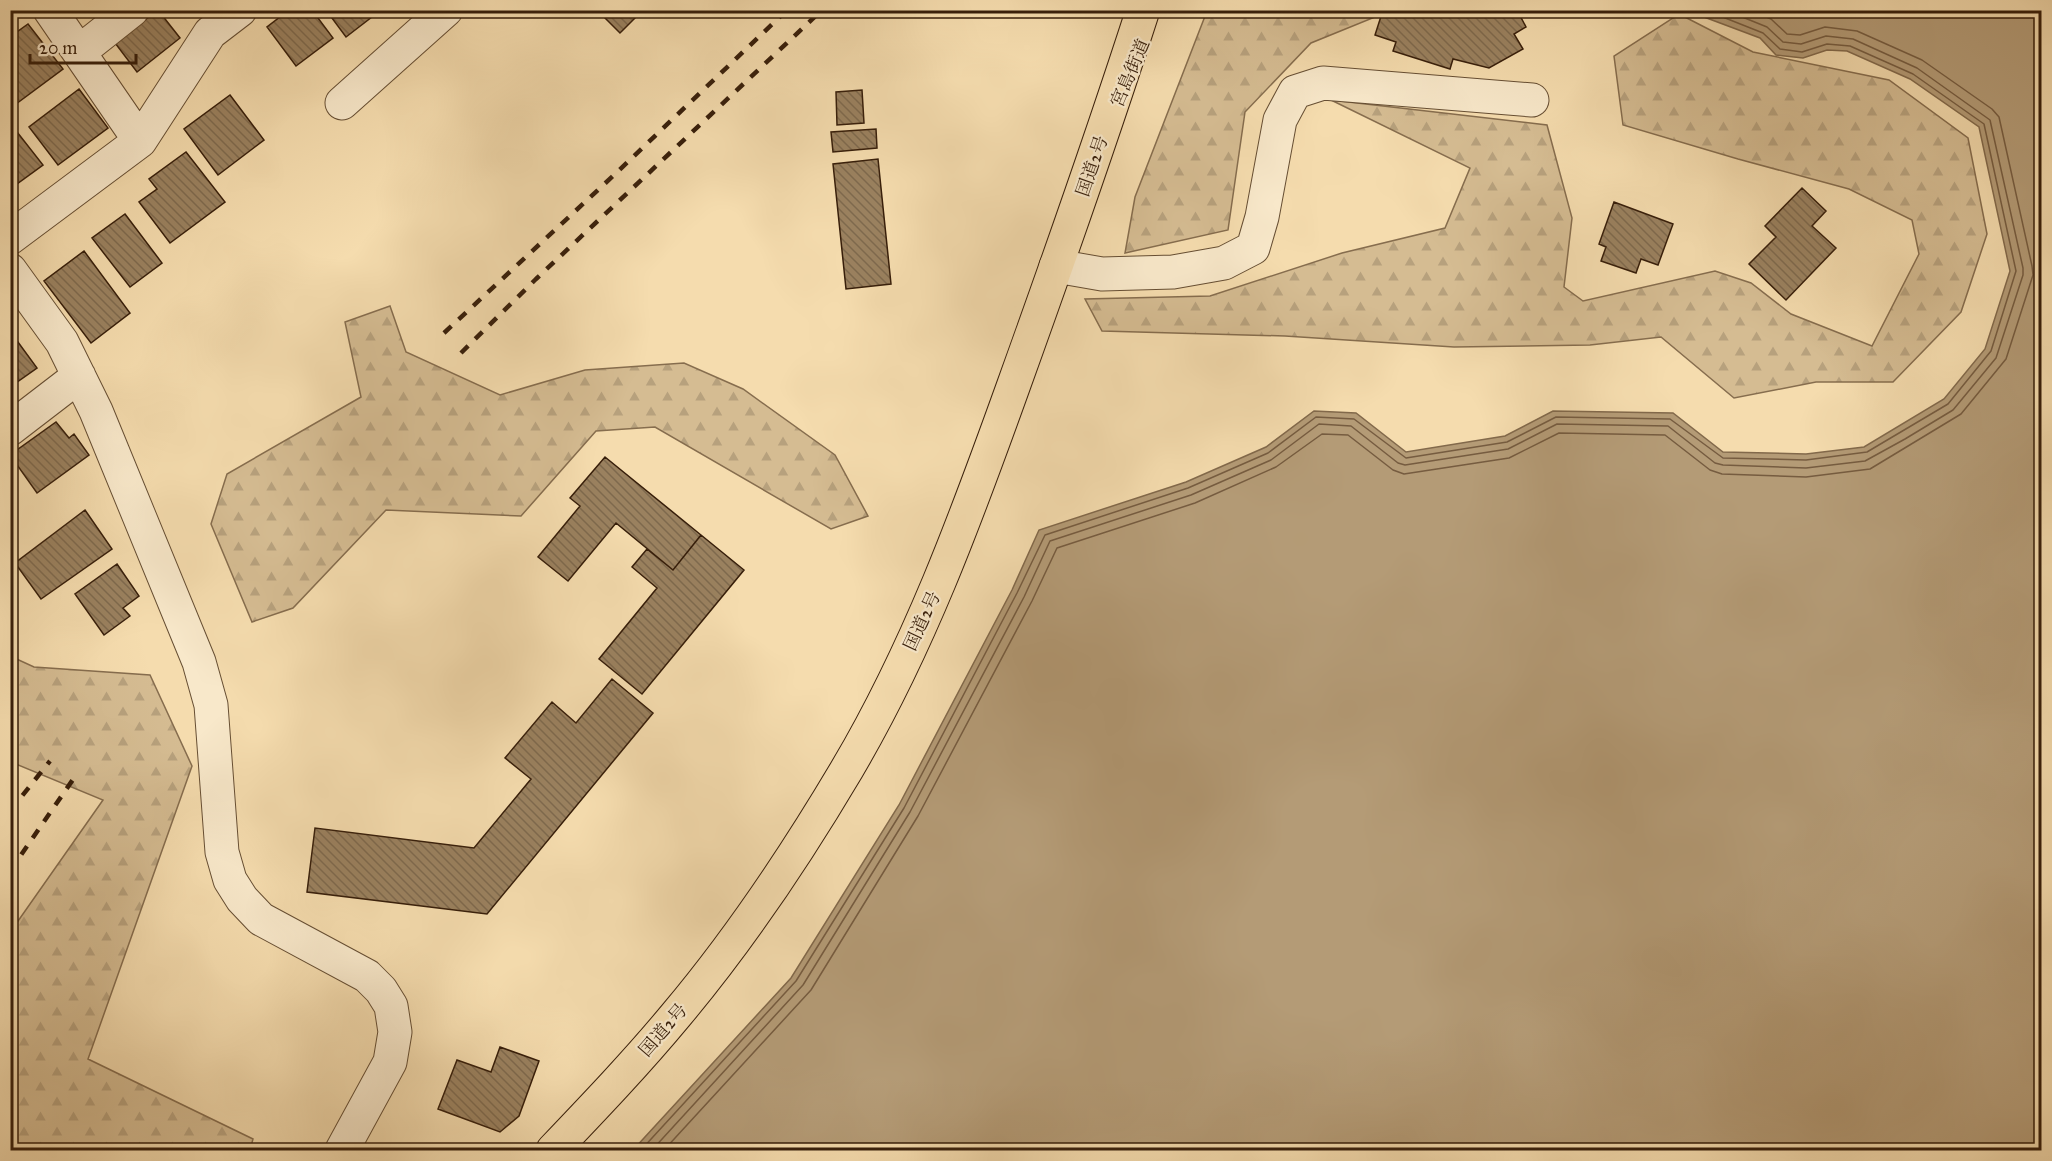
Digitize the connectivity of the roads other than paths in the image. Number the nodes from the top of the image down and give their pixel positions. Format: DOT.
graph roads {
  1 [pos="50,10"];
  2 [pos="132,10"];
  3 [pos="240,10"];
  4 [pos="446,10"];
  5 [pos="1143,10"];
  6 [pos="1157,10"];
  7 [pos="79,52"];
  8 [pos="1532,100"];
  9 [pos="342,103"];
  10 [pos="140,141"];
  11 [pos="1091,169"];
  12 [pos="10,237"];
  13 [pos="1056,266"];
  14 [pos="10,270"];
  15 [pos="79,376"];
  16 [pos="10,429"];
  17 [pos="342,1150"];
  18 [pos="553,1150"];
  1 -- 7 [label="street"];
  2 -- 7 [label="street"];
  3 -- 10 [label="street"];
  4 -- 9 [label="street"];
  5 -- 11 [label="highway, 国道2号"];
  6 -- 11 [label="highway, 宮島街道"];
  7 -- 10 [label="street"];
  8 -- 13 [label="street"];
  10 -- 12 [label="street"];
  11 -- 13 [label="highway, 国道2号"];
  13 -- 18 [label="highway, 国道2号"];
  14 -- 15 [label="street"];
  15 -- 16 [label="street"];
  15 -- 17 [label="street"];
}
